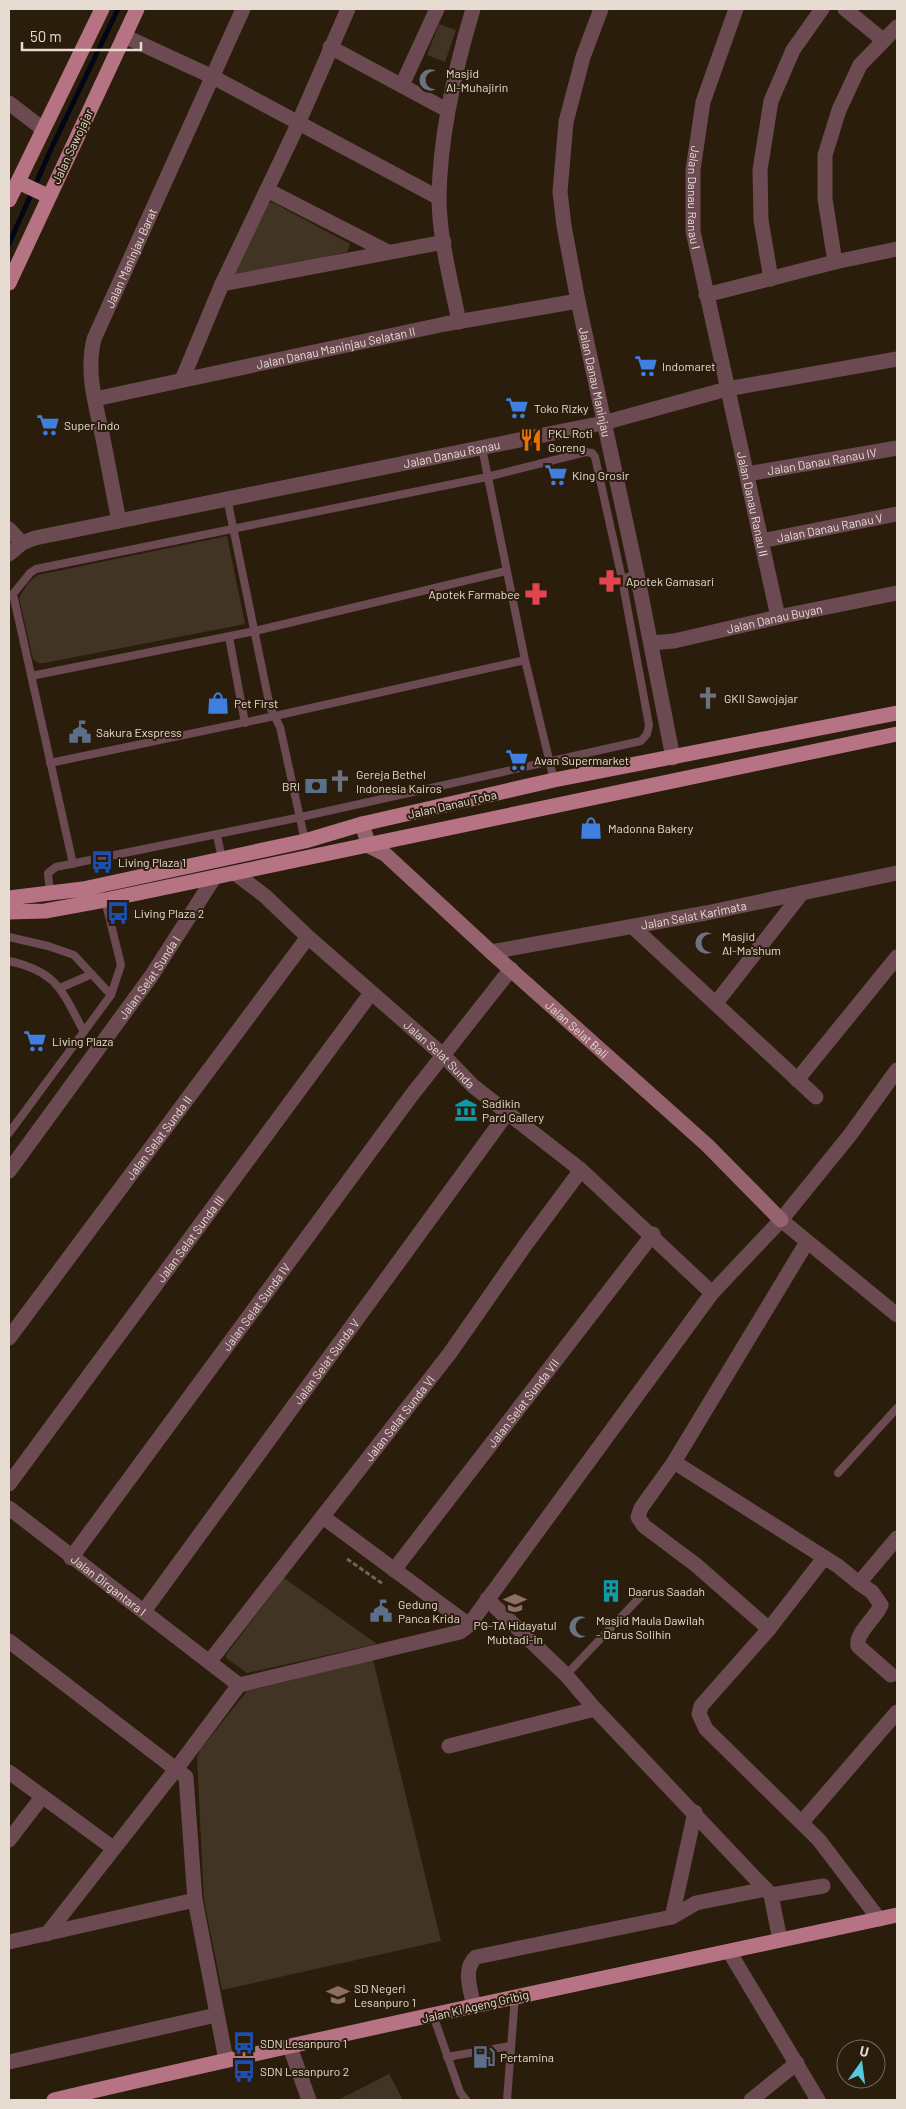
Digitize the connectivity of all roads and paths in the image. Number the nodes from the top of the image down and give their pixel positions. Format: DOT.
graph roads {
  1 [pos="102,9"];
  2 [pos="137,9"];
  3 [pos="242,9"];
  4 [pos="348,9"];
  5 [pos="437,9"];
  6 [pos="473,9"];
  7 [pos="601,9"];
  8 [pos="736,9"];
  9 [pos="822,9"];
  10 [pos="845,9"];
  11 [pos="897,27"];
  12 [pos="124,36"];
  13 [pos="883,40"];
  14 [pos="330,47"];
  15 [pos="213,77"];
  16 [pos="402,85"];
  17 [pos="9,103"];
  18 [pos="447,110"];
  19 [pos="295,128"];
  20 [pos="43,129"];
  21 [pos="33,189"];
  22 [pos="267,190"];
  23 [pos="439,198"];
  24 [pos="9,200"];
  25 [pos="444,242"];
  26 [pos="897,249"];
  27 [pos="386,251"];
  28 [pos="835,262"];
  29 [pos="771,279"];
  30 [pos="9,283"];
  31 [pos="222,284"];
  32 [pos="706,294"];
  33 [pos="578,301"];
  34 [pos="459,322"];
  35 [pos="897,359"];
  36 [pos="182,380"];
  37 [pos="727,390"];
  38 [pos="95,399"];
  39 [pos="603,424"];
  40 [pos="482,448"];
  41 [pos="897,448"];
  42 [pos="747,474"];
  43 [pos="487,477"];
  44 [pos="227,498"];
  45 [pos="897,514"];
  46 [pos="119,521"];
  47 [pos="233,528"];
  48 [pos="9,529"];
  49 [pos="762,541"];
  50 [pos="22,543"];
  51 [pos="9,554"];
  52 [pos="506,572"];
  53 [pos="637,574"];
  54 [pos="622,579"];
  55 [pos="897,593"];
  56 [pos="11,596"];
  57 [pos="778,617"];
  58 [pos="255,632"];
  59 [pos="229,636"];
  60 [pos="651,643"];
  61 [pos="525,660"];
  62 [pos="31,676"];
  63 [pos="657,679"];
  64 [pos="640,681"];
  65 [pos="897,713"];
  66 [pos="275,716"];
  67 [pos="245,723"];
  68 [pos="897,734"];
  69 [pos="673,758"];
  70 [pos="550,762"];
  71 [pos="50,763"];
  72 [pos="554,780"];
  73 [pos="301,817"];
  74 [pos="362,824"];
  75 [pos="217,835"];
  76 [pos="305,841"];
  77 [pos="369,846"];
  78 [pos="222,859"];
  79 [pos="73,864"];
  80 [pos="897,873"];
  81 [pos="236,874"];
  82 [pos="214,878"];
  83 [pos="50,893"];
  84 [pos="802,893"];
  85 [pos="9,898"];
  86 [pos="105,900"];
  87 [pos="9,912"];
  88 [pos="633,927"];
  89 [pos="9,937"];
  90 [pos="308,937"];
  91 [pos="491,952"];
  92 [pos="897,957"];
  93 [pos="9,961"];
  94 [pos="512,970"];
  95 [pos="92,974"];
  96 [pos="60,988"];
  97 [pos="371,993"];
  98 [pos="111,995"];
  99 [pos="716,1003"];
  100 [pos="84,1032"];
  101 [pos="444,1056"];
  102 [pos="897,1070"];
  103 [pos="797,1080"];
  104 [pos="816,1096"];
  105 [pos="508,1112"];
  106 [pos="9,1132"];
  107 [pos="581,1170"];
  108 [pos="9,1171"];
  109 [pos="781,1220"];
  110 [pos="652,1234"];
  111 [pos="808,1242"];
  112 [pos="712,1293"];
  113 [pos="897,1315"];
  114 [pos="9,1338"];
  115 [pos="897,1408"];
  116 [pos="674,1462"];
  117 [pos="838,1473"];
  118 [pos="9,1484"];
  119 [pos="9,1508"];
  120 [pos="323,1517"];
  121 [pos="897,1538"];
  122 [pos="71,1558"];
  123 [pos="824,1558"];
  124 [pos="347,1559"];
  125 [pos="394,1570"];
  126 [pos="859,1583"];
  127 [pos="383,1584"];
  128 [pos="642,1596"];
  129 [pos="487,1599"];
  130 [pos="144,1611"];
  131 [pos="469,1624"];
  132 [pos="769,1629"];
  133 [pos="9,1641"];
  134 [pos="210,1661"];
  135 [pos="566,1675"];
  136 [pos="891,1675"];
  137 [pos="239,1685"];
  138 [pos="595,1709"];
  139 [pos="897,1712"];
  140 [pos="449,1746"];
  141 [pos="177,1768"];
  142 [pos="9,1772"];
  143 [pos="42,1797"];
  144 [pos="695,1812"];
  145 [pos="802,1822"];
  146 [pos="9,1840"];
  147 [pos="113,1848"];
  148 [pos="823,1886"];
  149 [pos="768,1892"];
  150 [pos="195,1900"];
  151 [pos="897,1915"];
  152 [pos="672,1917"];
  153 [pos="879,1919"];
  154 [pos="47,1934"];
  155 [pos="780,1940"];
  156 [pos="9,1942"];
  157 [pos="730,1953"];
  158 [pos="515,1996"];
  159 [pos="474,2007"];
  160 [pos="216,2015"];
  161 [pos="433,2015"];
  162 [pos="510,2046"];
  163 [pos="290,2047"];
  164 [pos="448,2057"];
  165 [pos="226,2060"];
  166 [pos="9,2062"];
  167 [pos="797,2063"];
  168 [pos="54,2100"];
  169 [pos="309,2100"];
  170 [pos="466,2100"];
  171 [pos="507,2100"];
  172 [pos="751,2100"];
  173 [pos="818,2100"];
  1 -- 20 [label="main road, Jalan Sawojajar"];
  2 -- 12 [label="main road, Jalan Sawojajar"];
  3 -- 15 [label="street, Jalan Maninjau Barat"];
  4 -- 14 [label="street"];
  5 -- 16 [label="street"];
  6 -- 18 [label="street"];
  7 -- 33 [label="street, Jalan Danau Maninjau"];
  8 -- 32 [label="street, Jalan Danau Ranau I"];
  9 -- 29 [label="street"];
  10 -- 13 [label="street"];
  11 -- 13 [label="street"];
  12 -- 15 [label="street"];
  12 -- 21 [label="main road, Jalan Sawojajar"];
  13 -- 28 [label="street"];
  14 -- 16 [label="street"];
  14 -- 19 [label="street"];
  15 -- 19 [label="street"];
  15 -- 38 [label="street, Jalan Maninjau Barat"];
  16 -- 18 [label="street"];
  17 -- 20 [label="street"];
  18 -- 23 [label="street"];
  19 -- 22 [label="street"];
  19 -- 23 [label="street"];
  20 -- 21 [label="main road, Jalan Sawojajar"];
  21 -- 24 [label="main road, Jalan Sawojajar"];
  21 -- 30 [label="main road, Jalan Sawojajar"];
  22 -- 27 [label="street"];
  22 -- 31 [label="street"];
  23 -- 25 [label="street"];
  25 -- 27 [label="street"];
  25 -- 34 [label="street"];
  26 -- 28 [label="street"];
  27 -- 31 [label="street"];
  28 -- 29 [label="street"];
  29 -- 32 [label="street"];
  31 -- 36 [label="street"];
  32 -- 37 [label="street, Jalan Danau Ranau I"];
  33 -- 34 [label="street, Jalan Danau Maninjau Selatan II"];
  33 -- 39 [label="street, Jalan Danau Maninjau"];
  34 -- 36 [label="street, Jalan Danau Maninjau Selatan II"];
  35 -- 37 [label="street, Jalan Danau Ranau"];
  36 -- 38 [label="street, Jalan Danau Maninjau Selatan II"];
  37 -- 39 [label="street, Jalan Danau Ranau"];
  37 -- 42 [label="street, Jalan Danau Ranau II"];
  38 -- 46 [label="street, Jalan Maninjau Barat"];
  39 -- 40 [label="street, Jalan Danau Ranau"];
  39 -- 53 [label="street, Jalan Danau Maninjau"];
  40 -- 43 [label="lane"];
  40 -- 44 [label="street, Jalan Danau Ranau"];
  41 -- 42 [label="street, Jalan Danau Ranau IV"];
  42 -- 49 [label="street, Jalan Danau Ranau II"];
  43 -- 47 [label="lane"];
  43 -- 52 [label="lane"];
  43 -- 54 [label="lane"];
  44 -- 46 [label="street, Jalan Danau Ranau"];
  44 -- 47 [label="lane"];
  45 -- 49 [label="street, Jalan Danau Ranau V"];
  46 -- 50 [label="street, Jalan Danau Ranau"];
  47 -- 56 [label="lane"];
  47 -- 58 [label="lane"];
  48 -- 50 [label="street"];
  49 -- 57 [label="street, Jalan Danau Ranau II"];
  50 -- 51 [label="street, Jalan Danau Ranau"];
  52 -- 58 [label="lane"];
  52 -- 61 [label="lane"];
  53 -- 54 [label="lane"];
  53 -- 60 [label="street, Jalan Danau Maninjau"];
  54 -- 64 [label="lane"];
  55 -- 57 [label="street, Jalan Danau Buyan"];
  56 -- 62 [label="lane"];
  57 -- 60 [label="street, Jalan Danau Buyan"];
  58 -- 59 [label="lane"];
  58 -- 66 [label="lane"];
  59 -- 62 [label="lane"];
  59 -- 67 [label="lane"];
  60 -- 63 [label="street, Jalan Danau Maninjau"];
  61 -- 66 [label="lane"];
  61 -- 70 [label="lane"];
  62 -- 71 [label="lane"];
  63 -- 64 [label="lane"];
  63 -- 69 [label="street, Jalan Danau Maninjau"];
  64 -- 70 [label="lane"];
  65 -- 69 [label="main road, Jalan Danau Toba"];
  66 -- 67 [label="lane"];
  66 -- 73 [label="lane"];
  67 -- 71 [label="lane"];
  68 -- 77 [label="main road, Jalan Danau Toba"];
  69 -- 72 [label="main road, Jalan Danau Toba"];
  70 -- 72 [label="lane"];
  70 -- 73 [label="lane"];
  71 -- 79 [label="lane"];
  72 -- 74 [label="main road, Jalan Danau Toba"];
  73 -- 75 [label="lane"];
  73 -- 76 [label="lane"];
  74 -- 76 [label="main road, Jalan Danau Toba"];
  74 -- 77 [label="street"];
  75 -- 78 [label="lane"];
  75 -- 79 [label="lane"];
  76 -- 78 [label="main road, Jalan Danau Toba"];
  77 -- 81 [label="main road, Jalan Danau Toba"];
  77 -- 91 [label="street, Jalan Selat Bali"];
  78 -- 83 [label="main road, Jalan Danau Toba"];
  79 -- 83 [label="lane"];
  80 -- 84 [label="street, Jalan Selat Karimata"];
  81 -- 82 [label="main road, Jalan Danau Toba"];
  81 -- 90 [label="street, Jalan Selat Sunda"];
  82 -- 86 [label="main road, Jalan Danau Toba"];
  82 -- 108 [label="street, Jalan Selat Sunda I"];
  83 -- 85 [label="main road, Jalan Danau Toba"];
  84 -- 88 [label="street, Jalan Selat Karimata"];
  84 -- 99 [label="street"];
  86 -- 87 [label="main road, Jalan Danau Toba"];
  86 -- 98 [label="lane"];
  88 -- 91 [label="street, Jalan Selat Karimata"];
  88 -- 99 [label="street"];
  89 -- 95 [label="lane"];
  90 -- 97 [label="street, Jalan Selat Sunda"];
  90 -- 114 [label="street, Jalan Selat Sunda II"];
  91 -- 94 [label="street, Jalan Selat Bali"];
  92 -- 103 [label="street"];
  93 -- 96 [label="lane"];
  94 -- 101 [label="street, Jalan Selat Sunda IV"];
  94 -- 109 [label="street, Jalan Selat Bali"];
  95 -- 96 [label="lane"];
  95 -- 98 [label="lane"];
  96 -- 100 [label="lane"];
  97 -- 101 [label="street, Jalan Selat Sunda"];
  97 -- 118 [label="street, Jalan Selat Sunda III"];
  98 -- 100 [label="lane"];
  99 -- 103 [label="street"];
  100 -- 106 [label="lane"];
  101 -- 105 [label="street, Jalan Selat Sunda"];
  101 -- 122 [label="street, Jalan Selat Sunda IV"];
  102 -- 109 [label="street"];
  103 -- 104 [label="street"];
  105 -- 107 [label="street, Jalan Selat Sunda"];
  105 -- 130 [label="street, Jalan Selat Sunda V"];
  107 -- 110 [label="street, Jalan Selat Sunda"];
  107 -- 120 [label="street, Jalan Selat Sunda VI"];
  109 -- 111 [label="street"];
  109 -- 112 [label="street"];
  110 -- 112 [label="street, Jalan Selat Sunda"];
  110 -- 125 [label="street, Jalan Selat Sunda VII"];
  111 -- 113 [label="street"];
  111 -- 116 [label="street"];
  112 -- 129 [label="street"];
  115 -- 117 [label="lane"];
  116 -- 123 [label="street"];
  116 -- 132 [label="street"];
  119 -- 122 [label="street, Jalan Dirgantara I"];
  120 -- 125 [label="street"];
  120 -- 134 [label="street, Jalan Selat Sunda VI"];
  121 -- 126 [label="street"];
  122 -- 130 [label="street, Jalan Dirgantara I"];
  123 -- 126 [label="street"];
  123 -- 132 [label="street"];
  124 -- 127 [label="path"];
  125 -- 131 [label="street"];
  126 -- 136 [label="street"];
  128 -- 135 [label="lane"];
  129 -- 131 [label="street"];
  129 -- 135 [label="street"];
  130 -- 134 [label="street, Jalan Dirgantara I"];
  131 -- 137 [label="street"];
  132 -- 145 [label="street"];
  133 -- 141 [label="street"];
  134 -- 137 [label="street, Jalan Dirgantara I"];
  135 -- 138 [label="street"];
  137 -- 141 [label="street"];
  138 -- 140 [label="street"];
  138 -- 144 [label="street"];
  139 -- 145 [label="street"];
  141 -- 147 [label="street"];
  141 -- 150 [label="street"];
  142 -- 143 [label="street"];
  143 -- 146 [label="street"];
  143 -- 147 [label="street"];
  144 -- 149 [label="street"];
  144 -- 152 [label="street"];
  145 -- 153 [label="street"];
  147 -- 154 [label="street"];
  148 -- 149 [label="street"];
  149 -- 152 [label="street"];
  149 -- 155 [label="street"];
  150 -- 154 [label="street"];
  150 -- 160 [label="street"];
  151 -- 153 [label="main road, Jalan Ki Ageng Gribig"];
  152 -- 159 [label="street"];
  153 -- 155 [label="main road, Jalan Ki Ageng Gribig"];
  154 -- 156 [label="street"];
  155 -- 157 [label="main road, Jalan Ki Ageng Gribig"];
  157 -- 158 [label="main road, Jalan Ki Ageng Gribig"];
  157 -- 167 [label="street"];
  158 -- 159 [label="main road, Jalan Ki Ageng Gribig"];
  158 -- 162 [label="lane"];
  159 -- 161 [label="main road, Jalan Ki Ageng Gribig"];
  160 -- 165 [label="street"];
  160 -- 166 [label="street"];
  161 -- 163 [label="main road, Jalan Ki Ageng Gribig"];
  161 -- 164 [label="lane"];
  162 -- 164 [label="lane"];
  162 -- 171 [label="lane"];
  163 -- 165 [label="main road, Jalan Ki Ageng Gribig"];
  163 -- 169 [label="street"];
  164 -- 170 [label="lane"];
  165 -- 168 [label="main road, Jalan Ki Ageng Gribig"];
  167 -- 172 [label="street"];
  167 -- 173 [label="street"];
}
